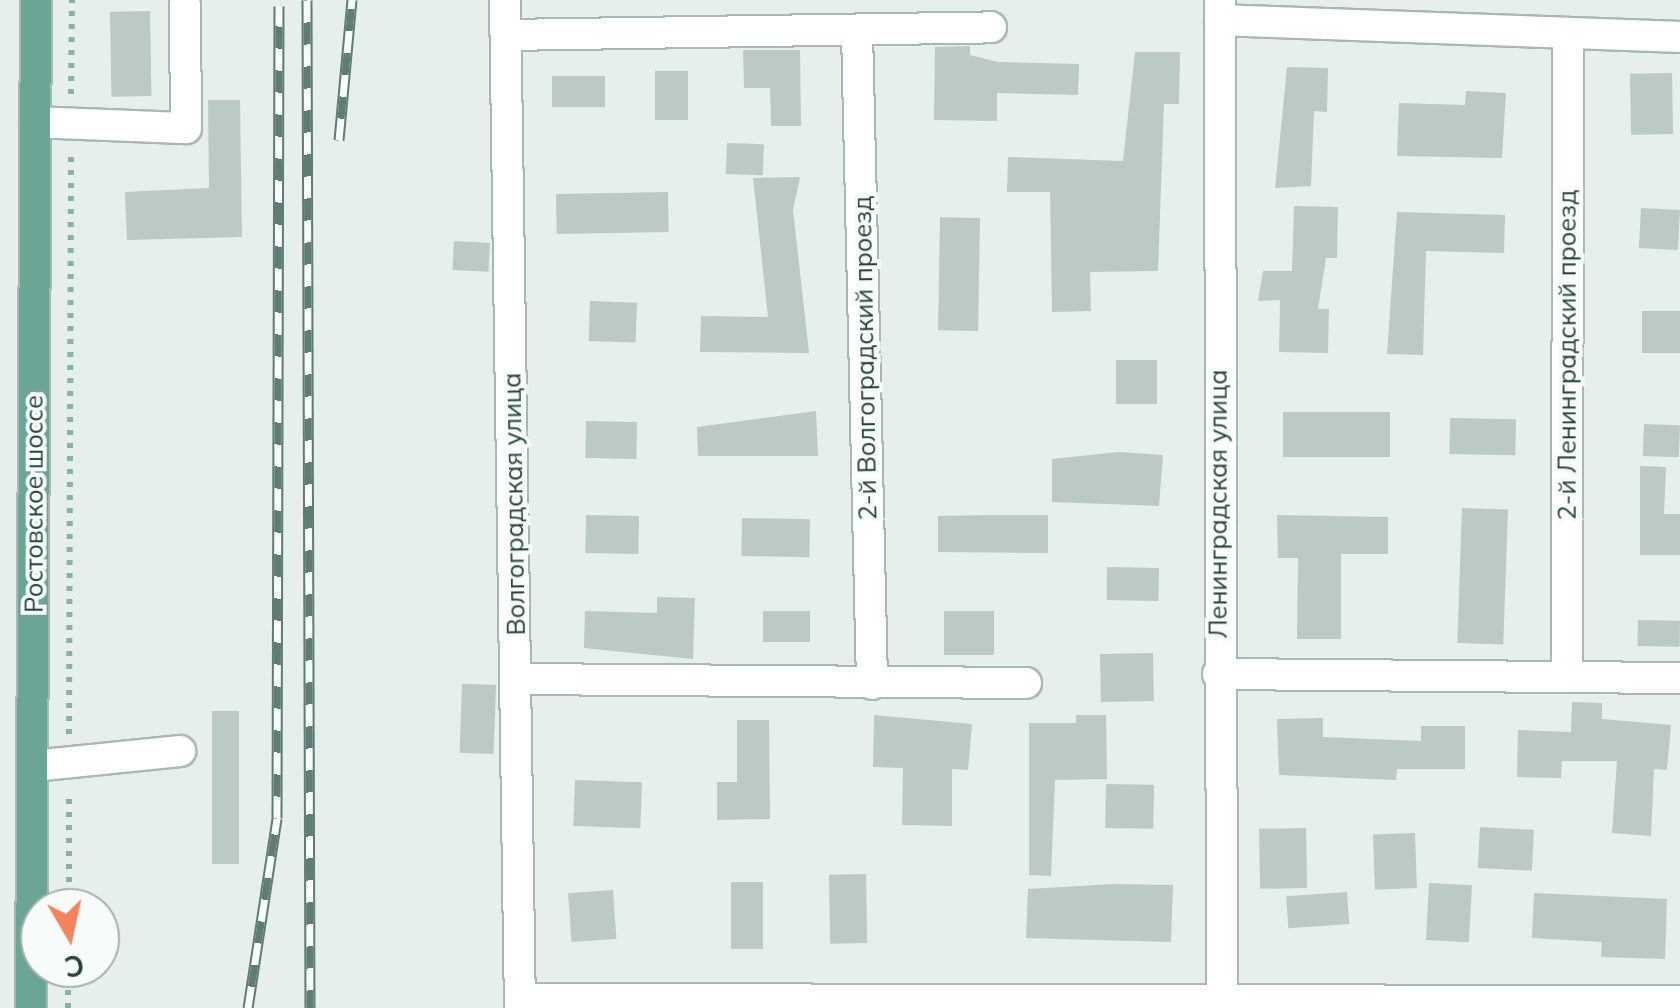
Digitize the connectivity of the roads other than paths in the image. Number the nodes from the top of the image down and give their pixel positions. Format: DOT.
graph roads {
  1 [pos="36,0"];
  2 [pos="506,0"];
  3 [pos="185,4"];
  4 [pos="1220,10"];
  5 [pos="991,27"];
  6 [pos="857,31"];
  7 [pos="1568,33"];
  8 [pos="506,35"];
  9 [pos="1680,37"];
  10 [pos="35,122"];
  11 [pos="1218,674"];
  12 [pos="1567,677"];
  13 [pos="1680,678"];
  14 [pos="517,679"];
  15 [pos="1026,683"];
  16 [pos="872,684"];
  17 [pos="180,752"];
  18 [pos="32,766"];
  19 [pos="1680,1001"];
  20 [pos="520,1003"];
  21 [pos="1222,1006"];
  22 [pos="31,1008"];
  1 -- 10 [label="main road, Ростовское шоссе"];
  2 -- 8 [label="street, Волгоградская улица"];
  3 -- 10 [label="street"];
  4 -- 7 [label="street"];
  4 -- 11 [label="street, Ленинградская улица"];
  5 -- 6 [label="street"];
  6 -- 8 [label="street"];
  6 -- 16 [label="street, 2-й Волгоградский проезд"];
  7 -- 9 [label="street"];
  7 -- 12 [label="street, 2-й Ленинградский проезд"];
  8 -- 14 [label="street, Волгоградская улица"];
  10 -- 18 [label="main road, Ростовское шоссе"];
  11 -- 12 [label="street"];
  11 -- 21 [label="street, Ленинградская улица"];
  12 -- 13 [label="street"];
  14 -- 16 [label="street"];
  14 -- 20 [label="street, Волгоградская улица"];
  15 -- 16 [label="street"];
  17 -- 18 [label="street"];
  18 -- 22 [label="main road, Ростовское шоссе"];
  19 -- 21 [label="street"];
  20 -- 21 [label="street"];
}
